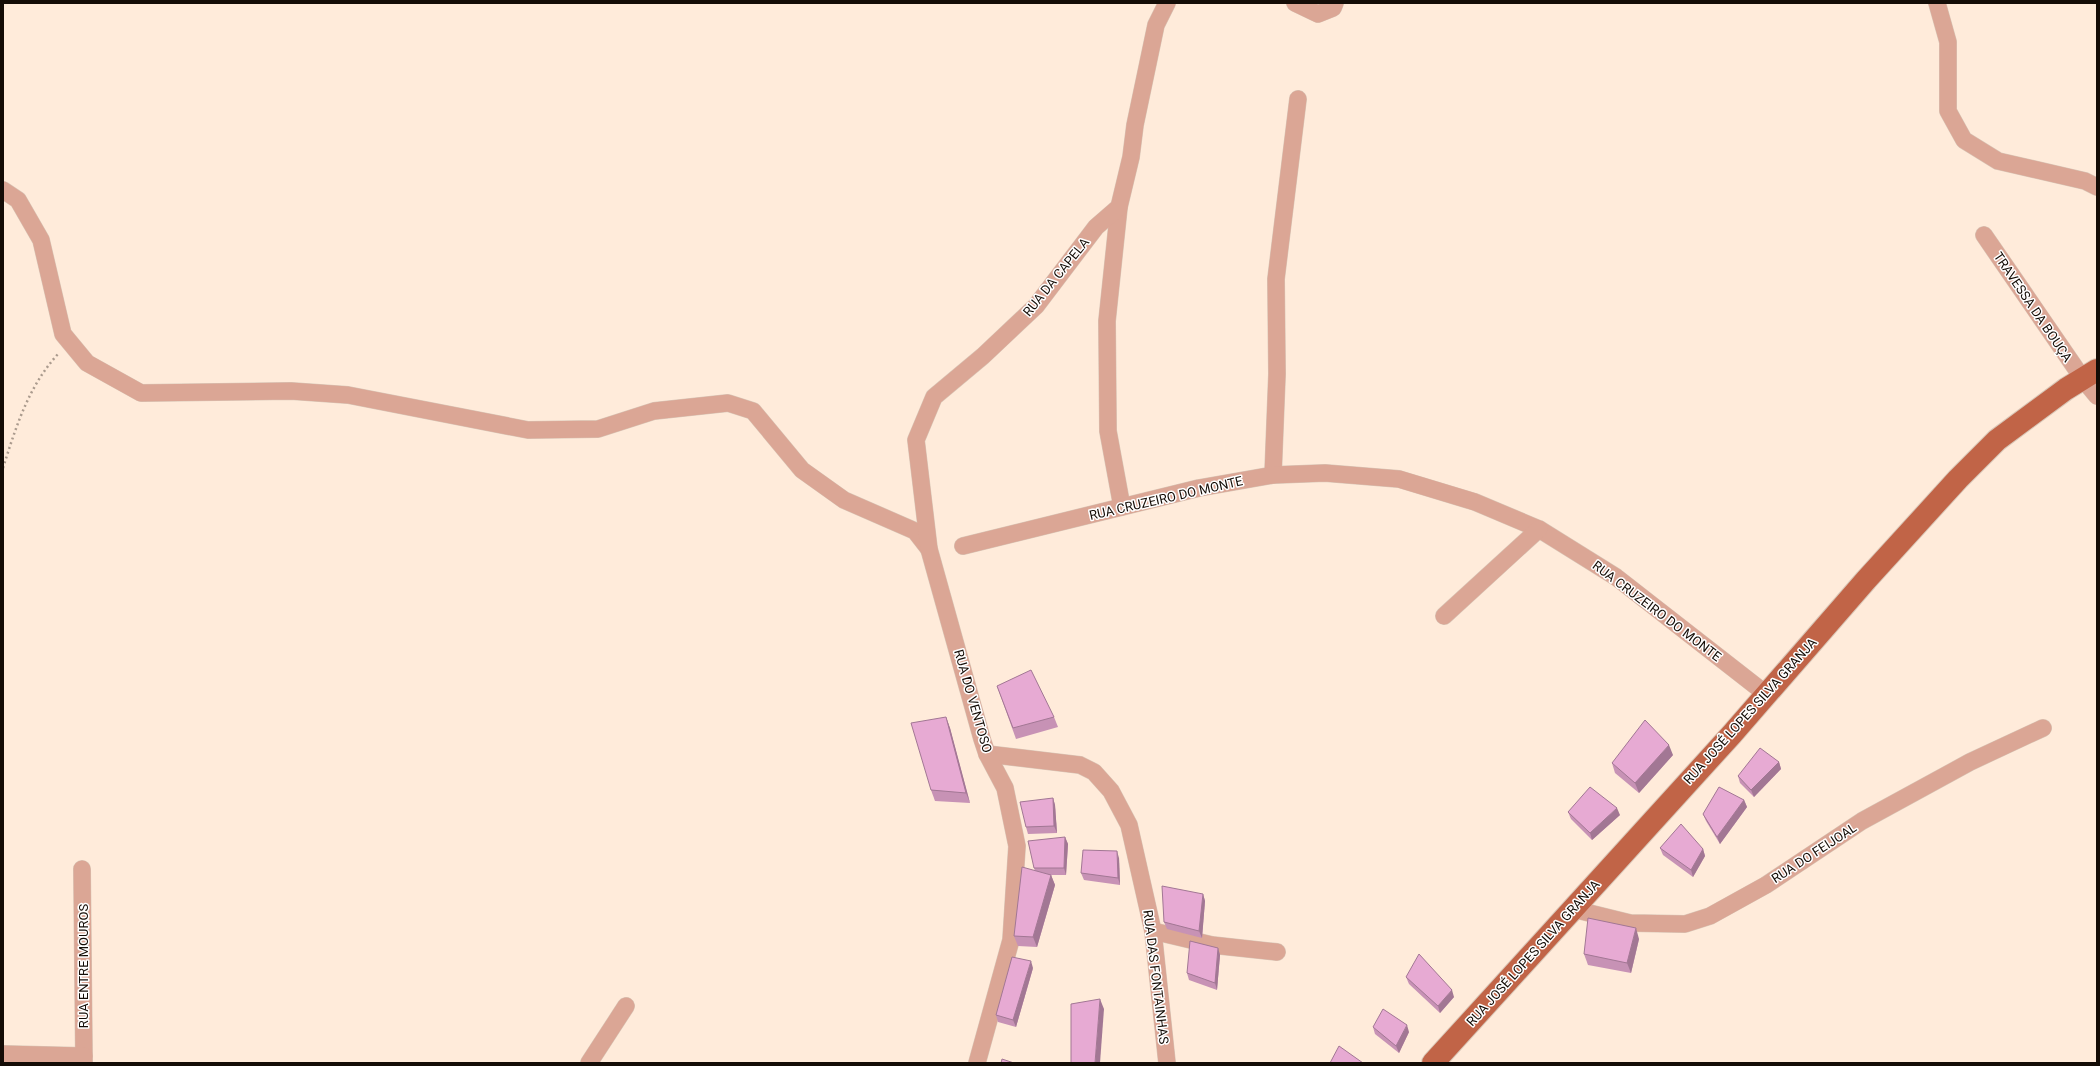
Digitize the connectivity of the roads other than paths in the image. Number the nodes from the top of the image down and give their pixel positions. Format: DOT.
graph roads {
  1 [pos="1167,3"];
  2 [pos="1294,3"];
  3 [pos="1335,3"];
  4 [pos="1937,3"];
  5 [pos="1298,99"];
  6 [pos="2097,187"];
  7 [pos="3,190"];
  8 [pos="1119,207"];
  9 [pos="1984,235"];
  10 [pos="2090,374"];
  11 [pos="2097,396"];
  12 [pos="1273,475"];
  13 [pos="1122,507"];
  14 [pos="1539,529"];
  15 [pos="963,546"];
  16 [pos="929,549"];
  17 [pos="1444,616"];
  18 [pos="1766,694"];
  19 [pos="2043,728"];
  20 [pos="987,754"];
  21 [pos="82,869"];
  22 [pos="1573,909"];
  23 [pos="1153,932"];
  24 [pos="1277,952"];
  25 [pos="626,1006"];
  26 [pos="3,1054"];
  27 [pos="84,1060"];
  28 [pos="589,1063"];
  29 [pos="977,1063"];
  30 [pos="1167,1063"];
  31 [pos="1433,1063"];
  1 -- 8 [label="street"];
  2 -- 3 [label="street"];
  4 -- 6 [label="street"];
  5 -- 12 [label="street"];
  7 -- 16 [label="street"];
  8 -- 13 [label="street"];
  8 -- 16 [label="street, RUA DA CAPELA"];
  9 -- 10 [label="street, TRAVESSA DA BOUÇA"];
  10 -- 11 [label="street, TRAVESSA DA BOUÇA"];
  10 -- 18 [label="main road, RUA JOSÉ LOPES SILVA GRANJA"];
  12 -- 13 [label="street, RUA CRUZEIRO DO MONTE"];
  12 -- 14 [label="street, RUA CRUZEIRO DO MONTE"];
  13 -- 15 [label="street, RUA CRUZEIRO DO MONTE"];
  14 -- 17 [label="street"];
  14 -- 18 [label="street, RUA CRUZEIRO DO MONTE"];
  16 -- 20 [label="street, RUA DO VENTOSO"];
  18 -- 22 [label="main road, RUA JOSÉ LOPES SILVA GRANJA"];
  19 -- 22 [label="street, RUA DO FEIJOAL"];
  20 -- 23 [label="street, RUA DAS FONTAINHAS"];
  20 -- 29 [label="street, RUA DO VENTOSO"];
  21 -- 27 [label="street, RUA ENTRE MOUROS"];
  22 -- 31 [label="main road, RUA JOSÉ LOPES SILVA GRANJA"];
  23 -- 24 [label="street"];
  23 -- 30 [label="street, RUA DAS FONTAINHAS"];
  25 -- 28 [label="street"];
  26 -- 27 [label="street"];
}
